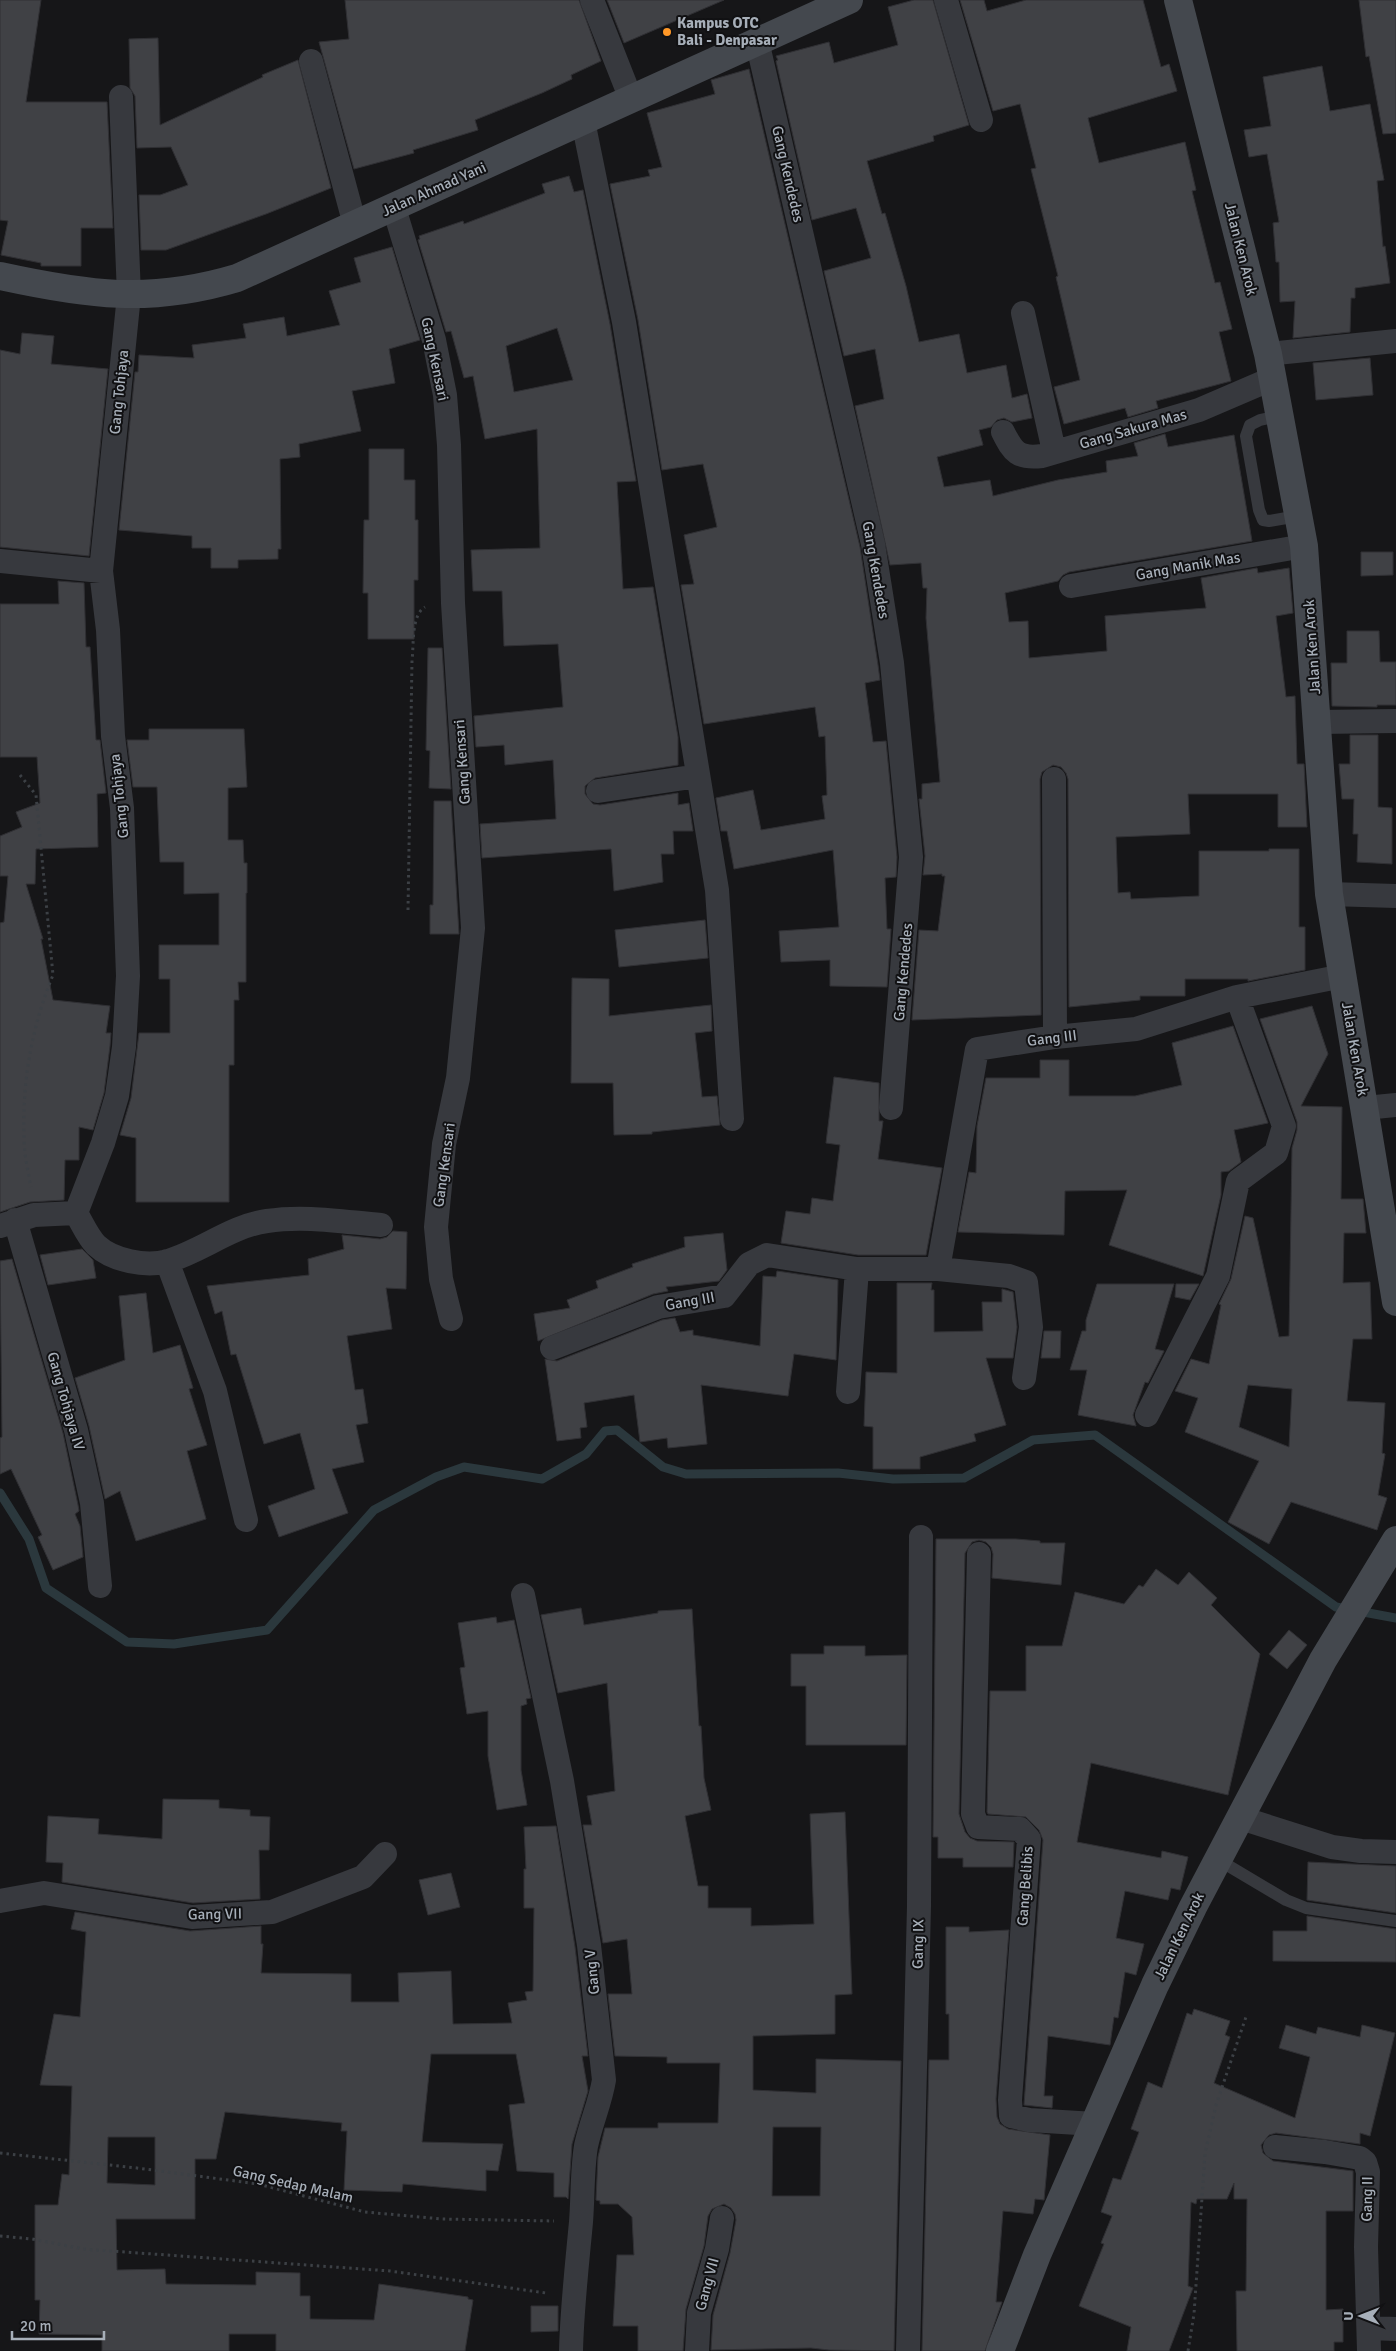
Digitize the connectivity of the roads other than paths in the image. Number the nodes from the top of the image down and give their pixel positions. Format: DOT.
graph roads {
  1 [pos="592,0"];
  2 [pos="849,0"];
  3 [pos="946,0"];
  4 [pos="1178,0"];
  5 [pos="757,41"];
  6 [pos="310,61"];
  7 [pos="121,98"];
  8 [pos="631,99"];
  9 [pos="980,120"];
  10 [pos="583,121"];
  11 [pos="394,208"];
  12 [pos="355,225"];
  13 [pos="0,276"];
  14 [pos="128,295"];
  15 [pos="1022,313"];
  16 [pos="1396,341"];
  17 [pos="1270,366"];
  18 [pos="1278,416"];
  19 [pos="1002,432"];
  20 [pos="1054,452"];
  21 [pos="1298,516"];
  22 [pos="1304,546"];
  23 [pos="0,561"];
  24 [pos="101,571"];
  25 [pos="1071,586"];
  26 [pos="1396,721"];
  27 [pos="1317,722"];
  28 [pos="698,776"];
  29 [pos="1054,778"];
  30 [pos="598,791"];
  31 [pos="1329,894"];
  32 [pos="1396,896"];
  33 [pos="1343,976"];
  34 [pos="1237,997"];
  35 [pos="1055,1037"];
  36 [pos="1396,1106"];
  37 [pos="891,1108"];
  38 [pos="1366,1108"];
  39 [pos="732,1119"];
  40 [pos="76,1213"];
  41 [pos="16,1220"];
  42 [pos="381,1225"];
  43 [pos="167,1261"];
  44 [pos="858,1269"];
  45 [pos="938,1269"];
  46 [pos="1396,1302"];
  47 [pos="451,1319"];
  48 [pos="552,1348"];
  49 [pos="1024,1378"];
  50 [pos="848,1392"];
  51 [pos="1147,1415"];
  52 [pos="246,1520"];
  53 [pos="921,1537"];
  54 [pos="1396,1540"];
  55 [pos="979,1554"];
  56 [pos="100,1586"];
  57 [pos="523,1595"];
  58 [pos="1241,1818"];
  59 [pos="1396,1852"];
  60 [pos="385,1854"];
  61 [pos="1217,1859"];
  62 [pos="0,1901"];
  63 [pos="1396,1921"];
  64 [pos="1095,2124"];
  65 [pos="1275,2147"];
  66 [pos="722,2218"];
  67 [pos="1396,2329"];
  68 [pos="1369,2340"];
  69 [pos="571,2351"];
  70 [pos="697,2351"];
  71 [pos="908,2351"];
  72 [pos="1000,2351"];
  1 -- 8 [label="street"];
  2 -- 5 [label="street, Jalan Ahmad Yani"];
  3 -- 9 [label="street"];
  4 -- 17 [label="street, Jalan Ken Arok"];
  5 -- 8 [label="street, Jalan Ahmad Yani"];
  5 -- 37 [label="street, Gang Kendedes"];
  6 -- 12 [label="street"];
  7 -- 14 [label="street, Gang Tohjaya"];
  8 -- 10 [label="street, Jalan Ahmad Yani"];
  10 -- 11 [label="street, Jalan Ahmad Yani"];
  10 -- 28 [label="street"];
  11 -- 12 [label="street, Jalan Ahmad Yani"];
  11 -- 47 [label="street, Gang Kensari"];
  12 -- 14 [label="street, Jalan Ahmad Yani"];
  13 -- 14 [label="street, Jalan Ahmad Yani"];
  14 -- 24 [label="street, Gang Tohjaya"];
  15 -- 20 [label="street"];
  16 -- 17 [label="street, Gang Sakura Mas"];
  17 -- 18 [label="street, Jalan Ken Arok"];
  17 -- 20 [label="street, Gang Sakura Mas"];
  18 -- 21 [label="street, Jalan Ken Arok"];
  18 -- 21 [label="lane"];
  19 -- 20 [label="street, Gang Sakura Mas"];
  21 -- 22 [label="street, Jalan Ken Arok"];
  22 -- 25 [label="street, Gang Manik Mas"];
  22 -- 27 [label="street, Jalan Ken Arok"];
  23 -- 24 [label="street"];
  24 -- 40 [label="street, Gang Tohjaya"];
  26 -- 27 [label="street"];
  27 -- 31 [label="street, Jalan Ken Arok"];
  28 -- 30 [label="street"];
  28 -- 39 [label="street"];
  29 -- 35 [label="street"];
  31 -- 32 [label="street"];
  31 -- 33 [label="street, Jalan Ken Arok"];
  33 -- 34 [label="street, Gang III"];
  33 -- 38 [label="street, Jalan Ken Arok"];
  34 -- 35 [label="street, Gang III"];
  34 -- 51 [label="street"];
  35 -- 45 [label="street, Gang III"];
  36 -- 38 [label="street"];
  38 -- 46 [label="street, Jalan Ken Arok"];
  40 -- 41 [label="street"];
  40 -- 43 [label="street"];
  41 -- 56 [label="street, Gang Tohjaya IV"];
  42 -- 43 [label="street"];
  43 -- 52 [label="street"];
  44 -- 45 [label="street, Gang III"];
  44 -- 48 [label="street, Gang III"];
  44 -- 50 [label="street"];
  45 -- 49 [label="street, Gang III"];
  53 -- 71 [label="street, Gang IX"];
  54 -- 58 [label="street, Jalan Ken Arok"];
  55 -- 64 [label="street, Gang Belibis"];
  57 -- 69 [label="street, Gang V"];
  58 -- 59 [label="street"];
  58 -- 61 [label="street, Jalan Ken Arok"];
  60 -- 62 [label="street, Gang VII"];
  61 -- 63 [label="lane"];
  61 -- 64 [label="street, Jalan Ken Arok"];
  64 -- 72 [label="street, Jalan Ken Arok"];
  65 -- 68 [label="street, Gang II"];
  66 -- 70 [label="street, Gang VII"];
  67 -- 68 [label="street, Gang II"];
}
